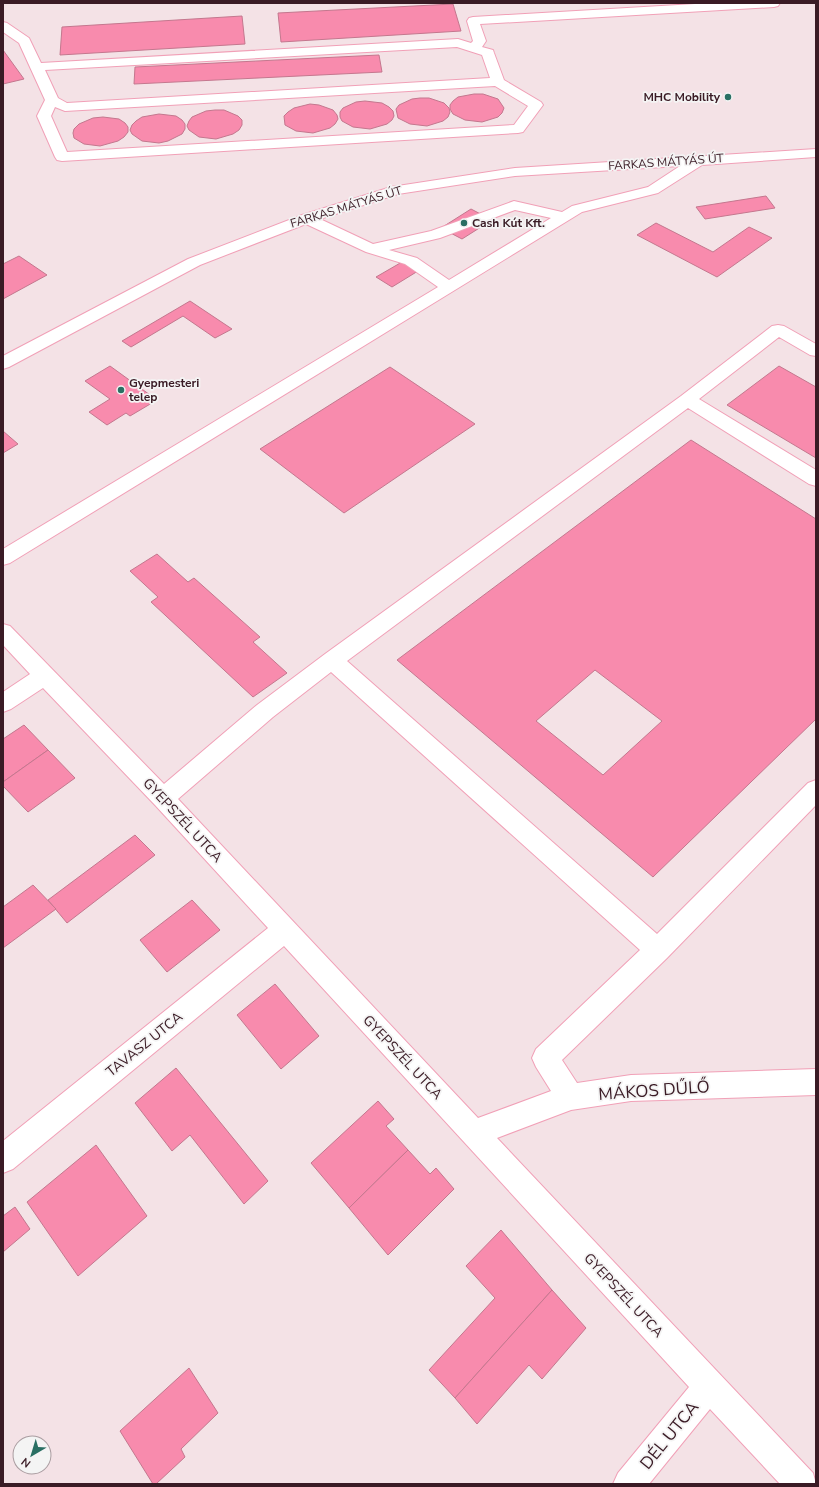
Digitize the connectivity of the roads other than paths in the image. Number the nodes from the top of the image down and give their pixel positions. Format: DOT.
graph roads {
  1 [pos="774,3"];
  2 [pos="3,26"];
  3 [pos="473,48"];
  4 [pos="37,67"];
  5 [pos="498,82"];
  6 [pos="52,100"];
  7 [pos="816,153"];
  8 [pos="700,160"];
  9 [pos="565,217"];
  10 [pos="307,218"];
  11 [pos="371,249"];
  12 [pos="449,287"];
  13 [pos="816,351"];
  14 [pos="3,363"];
  15 [pos="687,400"];
  16 [pos="816,479"];
  17 [pos="3,558"];
  18 [pos="3,632"];
  19 [pos="332,660"];
  20 [pos="44,676"];
  21 [pos="3,703"];
  22 [pos="816,790"];
  23 [pos="163,798"];
  24 [pos="285,930"];
  25 [pos="658,950"];
  26 [pos="816,1082"];
  27 [pos="571,1097"];
  28 [pos="474,1133"];
  29 [pos="3,1159"];
  30 [pos="709,1386"];
  31 [pos="629,1484"];
  32 [pos="802,1484"];
  1 -- 3 [label="street"];
  2 -- 4 [label="street"];
  3 -- 4 [label="street"];
  3 -- 5 [label="street"];
  4 -- 6 [label="street"];
  5 -- 6 [label="street"];
  5 -- 6 [label="street"];
  7 -- 8 [label="street, FARKAS MÁTYÁS ÚT"];
  8 -- 9 [label="street"];
  8 -- 10 [label="street, FARKAS MÁTYÁS ÚT"];
  9 -- 11 [label="street"];
  9 -- 12 [label="street"];
  10 -- 11 [label="street"];
  10 -- 14 [label="street, FARKAS MÁTYÁS ÚT"];
  11 -- 12 [label="street"];
  12 -- 17 [label="street"];
  13 -- 15 [label="street"];
  15 -- 16 [label="street"];
  15 -- 19 [label="street"];
  18 -- 20 [label="street, GYEPSZÉL UTCA"];
  19 -- 23 [label="street"];
  19 -- 25 [label="street"];
  20 -- 21 [label="street"];
  20 -- 23 [label="street, GYEPSZÉL UTCA"];
  22 -- 25 [label="street"];
  23 -- 24 [label="street, GYEPSZÉL UTCA"];
  24 -- 28 [label="street, GYEPSZÉL UTCA"];
  24 -- 29 [label="street, TAVASZ UTCA"];
  25 -- 27 [label="street"];
  26 -- 27 [label="street, MÁKOS DŰLŐ"];
  27 -- 28 [label="street, MÁKOS DŰLŐ"];
  28 -- 30 [label="street, GYEPSZÉL UTCA"];
  30 -- 31 [label="street, DÉL UTCA"];
  30 -- 32 [label="street, GYEPSZÉL UTCA"];
}
